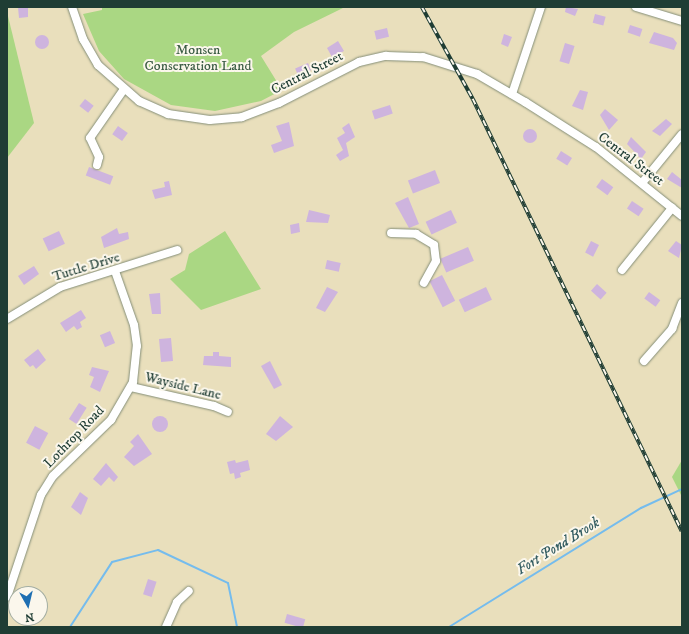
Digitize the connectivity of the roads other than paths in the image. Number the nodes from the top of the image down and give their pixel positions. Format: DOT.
graph roads {
  1 [pos="72,7"];
  2 [pos="541,7"];
  3 [pos="636,7"];
  4 [pos="682,21"];
  5 [pos="124,90"];
  6 [pos="512,94"];
  7 [pos="682,134"];
  8 [pos="97,165"];
  9 [pos="642,183"];
  10 [pos="672,208"];
  11 [pos="682,216"];
  12 [pos="391,233"];
  13 [pos="177,250"];
  14 [pos="622,270"];
  15 [pos="115,271"];
  16 [pos="424,282"];
  17 [pos="682,303"];
  18 [pos="7,319"];
  19 [pos="644,361"];
  20 [pos="131,386"];
  21 [pos="228,412"];
  22 [pos="189,592"];
  23 [pos="7,597"];
  24 [pos="166,627"];
  1 -- 5 [label="street, Central Street"];
  2 -- 6 [label="street"];
  3 -- 4 [label="street"];
  5 -- 6 [label="street, Central Street"];
  5 -- 8 [label="street"];
  6 -- 9 [label="street, Central Street"];
  7 -- 9 [label="street"];
  9 -- 10 [label="street, Central Street"];
  10 -- 11 [label="street, Central Street"];
  10 -- 14 [label="street"];
  12 -- 16 [label="street"];
  13 -- 15 [label="street, Tuttle Drive"];
  15 -- 18 [label="street, Tuttle Drive"];
  15 -- 20 [label="street, Lothrop Road"];
  17 -- 19 [label="street"];
  20 -- 21 [label="street, Wayside Lane"];
  20 -- 23 [label="street, Lothrop Road"];
  22 -- 24 [label="street"];
}
